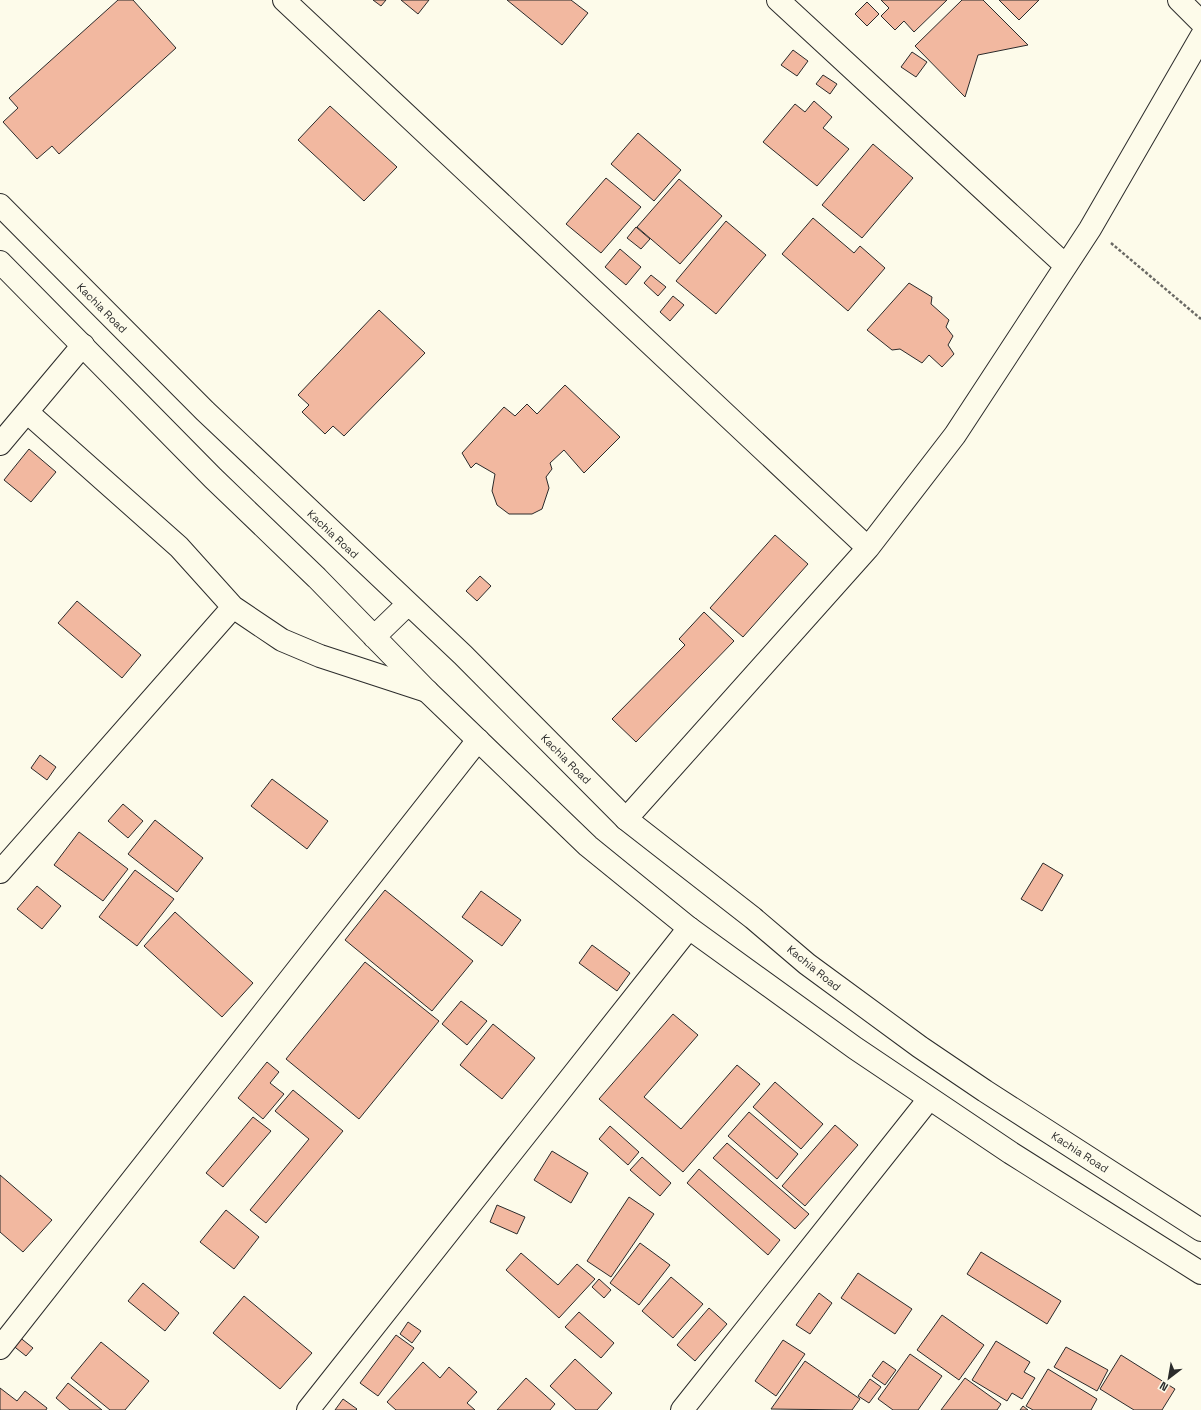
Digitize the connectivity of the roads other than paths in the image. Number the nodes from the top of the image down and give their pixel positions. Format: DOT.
graph roads {
  1 [pos="284,0"];
  2 [pos="778,0"];
  3 [pos="1179,0"];
  4 [pos="1201,22"];
  5 [pos="1201,37"];
  6 [pos="0,205"];
  7 [pos="0,262"];
  8 [pos="1065,265"];
  9 [pos="83,345"];
  10 [pos="27,412"];
  11 [pos="0,444"];
  12 [pos="868,548"];
  13 [pos="408,604"];
  14 [pos="233,608"];
  15 [pos="374,637"];
  16 [pos="426,691"];
  17 [pos="478,740"];
  18 [pos="626,819"];
  19 [pos="0,872"];
  20 [pos="689,928"];
  21 [pos="929,1099"];
  22 [pos="1201,1230"];
  23 [pos="1201,1273"];
  24 [pos="0,1348"];
  25 [pos="308,1410"];
  26 [pos="682,1410"];
  1 -- 12 [label="main road"];
  2 -- 8 [label="main road"];
  3 -- 4 [label="main road"];
  5 -- 8 [label="main road"];
  6 -- 13 [label="main road, Kachia Road"];
  7 -- 9 [label="main road"];
  8 -- 12 [label="main road"];
  9 -- 10 [label="main road"];
  9 -- 15 [label="main road"];
  10 -- 11 [label="main road"];
  10 -- 14 [label="main road"];
  12 -- 18 [label="main road"];
  13 -- 15 [label="main road"];
  13 -- 18 [label="main road, Kachia Road"];
  14 -- 16 [label="main road"];
  14 -- 19 [label="main road"];
  15 -- 16 [label="main road"];
  16 -- 17 [label="main road"];
  17 -- 20 [label="main road"];
  17 -- 24 [label="main road"];
  18 -- 22 [label="main road, Kachia Road"];
  20 -- 21 [label="main road"];
  20 -- 25 [label="main road"];
  21 -- 23 [label="main road"];
  21 -- 26 [label="main road"];
}
